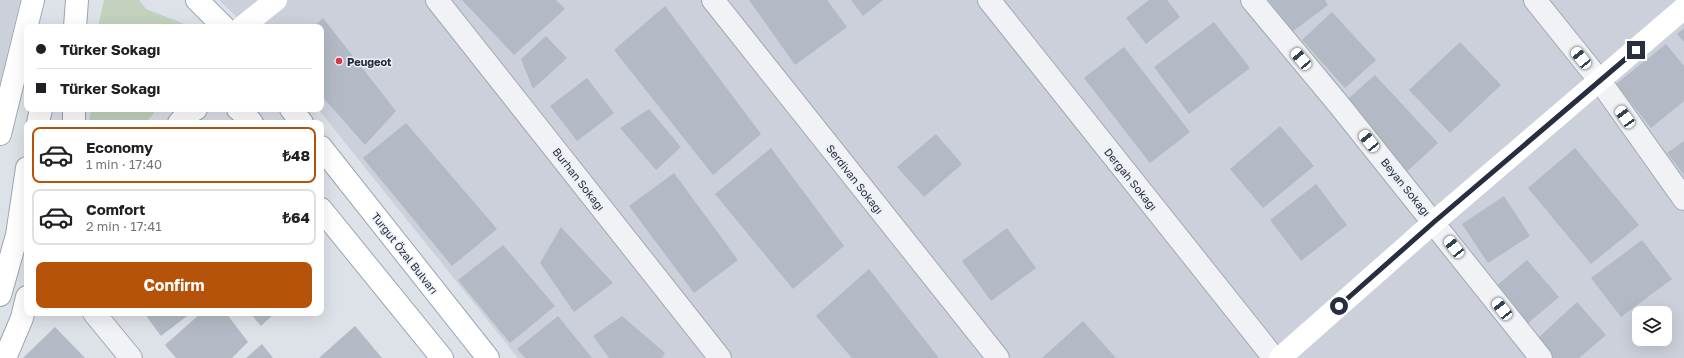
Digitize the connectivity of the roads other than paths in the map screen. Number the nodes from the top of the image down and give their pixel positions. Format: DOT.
graph roads {
  1 [pos="33,0"];
  2 [pos="197,0"];
  3 [pos="276,0"];
  4 [pos="437,0"];
  5 [pos="713,0"];
  6 [pos="989,0"];
  7 [pos="1252,0"];
  8 [pos="1535,0"];
  9 [pos="1684,8"];
  10 [pos="27,24"];
  11 [pos="221,24"];
  12 [pos="246,24"];
  13 [pos="24,37"];
  14 [pos="1600,80"];
  15 [pos="191,112"];
  16 [pos="242,112"];
  17 [pos="293,112"];
  18 [pos="182,120"];
  19 [pos="249,120"];
  20 [pos="300,120"];
  21 [pos="0,134"];
  22 [pos="324,151"];
  23 [pos="24,190"];
  24 [pos="1684,199"];
  25 [pos="324,212"];
  26 [pos="1434,222"];
  27 [pos="0,295"];
  28 [pos="24,311"];
  29 [pos="96,316"];
  30 [pos="5,358"];
  31 [pos="131,358"];
  32 [pos="442,358"];
  33 [pos="488,358"];
  34 [pos="720,358"];
  35 [pos="998,358"];
  36 [pos="1274,358"];
  37 [pos="1280,358"];
  38 [pos="1541,358"];
  1 -- 10 [label="main road"];
  2 -- 11 [label="main road"];
  3 -- 12 [label="main road"];
  4 -- 34 [label="street, Burhan Sokağı"];
  5 -- 35 [label="street, Serdivan Sokağı"];
  6 -- 36 [label="street, Dergah Sokağı"];
  7 -- 26 [label="street, Beyan Sokağı"];
  8 -- 14 [label="street"];
  9 -- 14 [label="main road"];
  13 -- 21 [label="main road"];
  14 -- 24 [label="street"];
  14 -- 26 [label="main road"];
  15 -- 18 [label="main road"];
  16 -- 19 [label="main road"];
  17 -- 20 [label="main road"];
  22 -- 33 [label="main road, Turgut Özal Bulvarı"];
  23 -- 27 [label="main road"];
  25 -- 32 [label="main road"];
  26 -- 37 [label="main road"];
  26 -- 38 [label="street, Beyan Sokağı"];
  28 -- 30 [label="main road"];
  29 -- 31 [label="street"];
}
